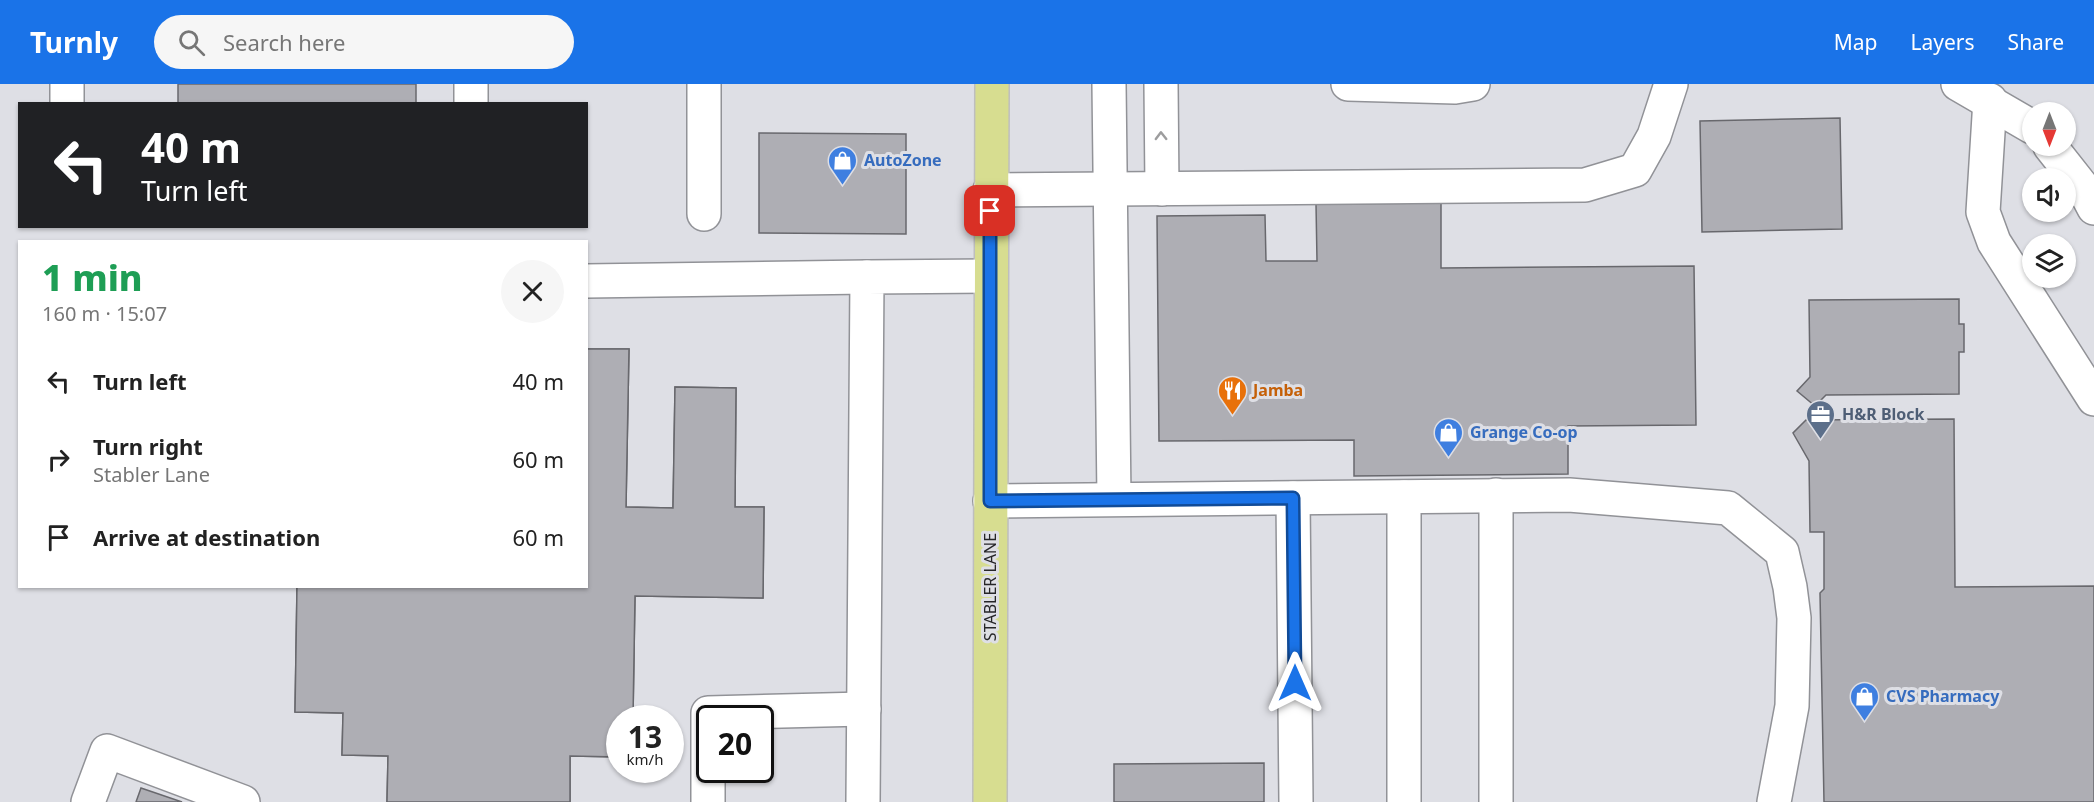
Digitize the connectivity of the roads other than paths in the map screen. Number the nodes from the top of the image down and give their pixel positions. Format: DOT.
graph roads {
  1 [pos="67,84"];
  2 [pos="471,84"];
  3 [pos="704,84"];
  4 [pos="992,84"];
  5 [pos="1109,84"];
  6 [pos="1161,84"];
  7 [pos="1348,84"];
  8 [pos="1473,84"];
  9 [pos="1671,84"];
  10 [pos="1958,84"];
  11 [pos="1990,100"];
  12 [pos="68,102"];
  13 [pos="471,102"];
  14 [pos="2022,121"];
  15 [pos="2058,156"];
  16 [pos="1109,189"];
  17 [pos="1162,189"];
  18 [pos="990,190"];
  19 [pos="2094,208"];
  20 [pos="704,214"];
  21 [pos="990,276"];
  22 [pos="867,277"];
  23 [pos="588,280"];
  24 [pos="2094,399"];
  25 [pos="1496,495"];
  26 [pos="1404,497"];
  27 [pos="1293,498"];
  28 [pos="1114,499"];
  29 [pos="990,501"];
  30 [pos="864,709"];
  31 [pos="88,802"];
  32 [pos="243,802"];
  33 [pos="708,802"];
  34 [pos="863,802"];
  35 [pos="990,802"];
  36 [pos="1296,802"];
  37 [pos="1404,802"];
  38 [pos="1496,802"];
  39 [pos="1774,802"];
  1 -- 12 [label="lane"];
  2 -- 13 [label="lane"];
  3 -- 20 [label="lane"];
  4 -- 18 [label="main road, STABLER LANE"];
  5 -- 16 [label="lane"];
  17 -- 6 [label="lane, one-way"];
  7 -- 8 [label="lane"];
  9 -- 17 [label="lane"];
  10 -- 11 [label="lane"];
  11 -- 14 [label="lane"];
  11 -- 24 [label="lane"];
  15 -- 19 [label="lane"];
  16 -- 17 [label="lane"];
  16 -- 18 [label="lane"];
  16 -- 28 [label="lane"];
  18 -- 21 [label="main road, STABLER LANE"];
  21 -- 22 [label="lane"];
  21 -- 29 [label="main road, STABLER LANE"];
  22 -- 23 [label="lane"];
  22 -- 30 [label="lane"];
  25 -- 26 [label="lane"];
  25 -- 38 [label="lane"];
  25 -- 39 [label="lane"];
  26 -- 27 [label="lane"];
  26 -- 37 [label="lane"];
  27 -- 28 [label="lane"];
  27 -- 36 [label="lane"];
  28 -- 29 [label="lane"];
  29 -- 35 [label="main road, STABLER LANE"];
  30 -- 33 [label="lane"];
  30 -- 34 [label="lane"];
  31 -- 32 [label="lane"];
}
